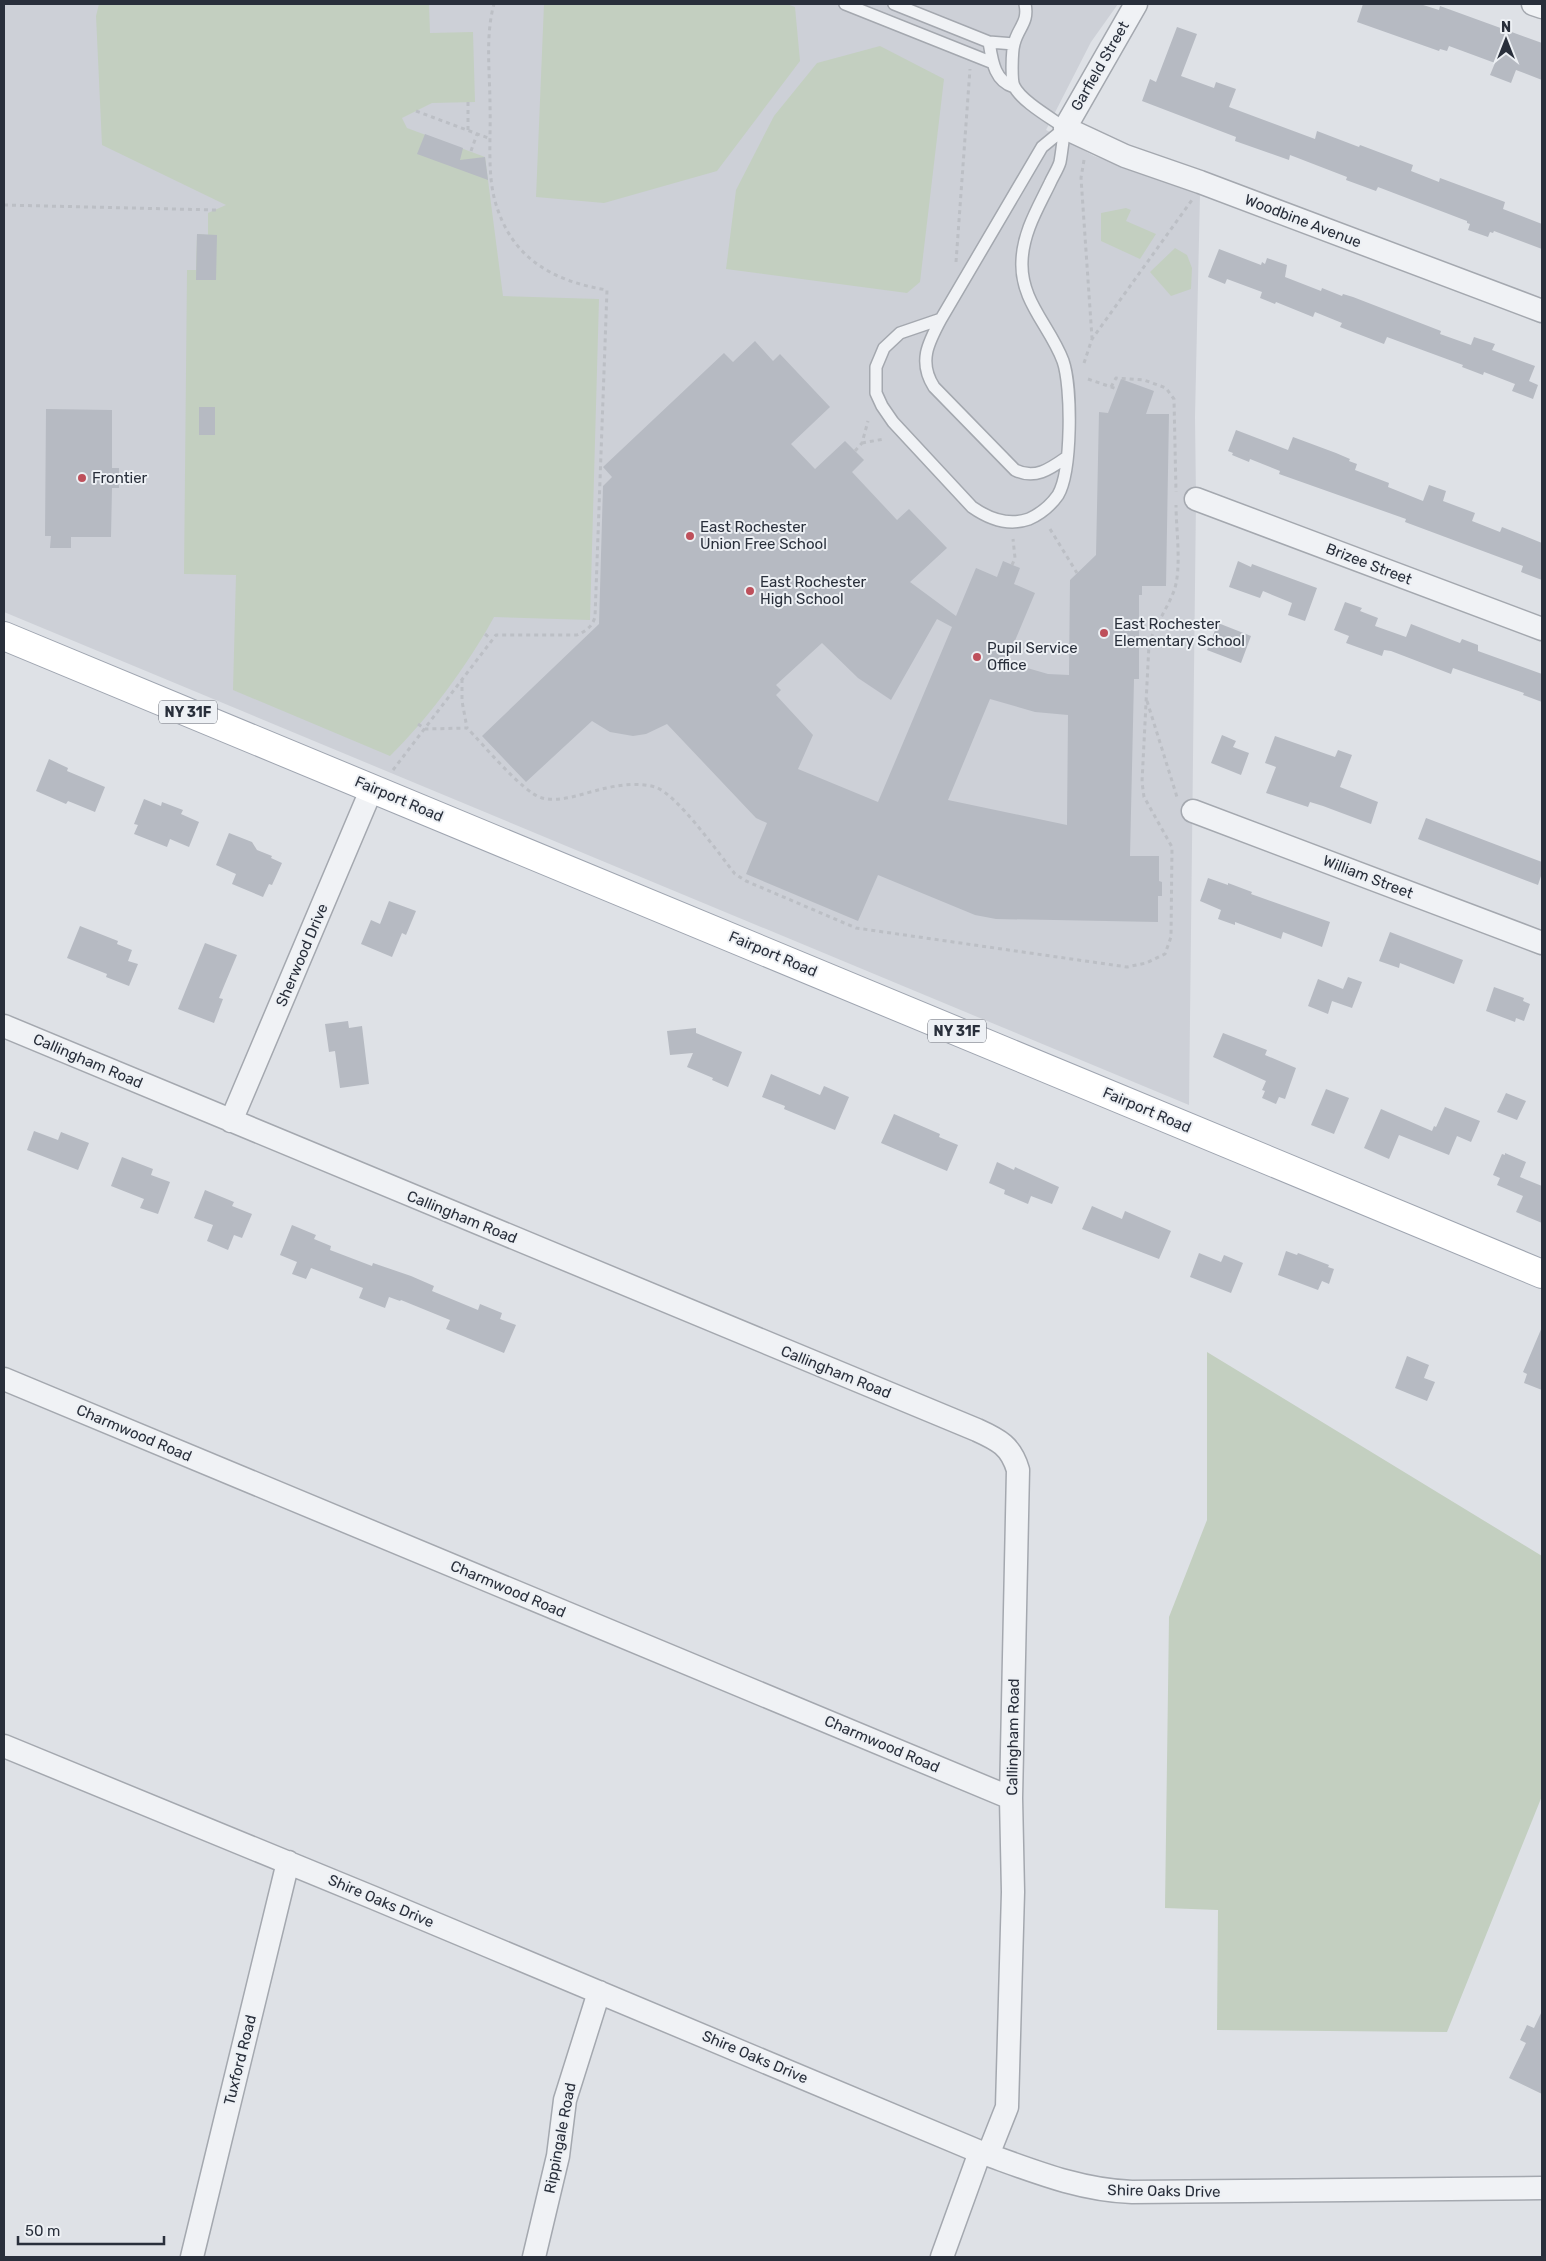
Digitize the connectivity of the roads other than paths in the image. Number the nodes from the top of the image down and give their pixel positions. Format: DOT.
graph roads {
  1 [pos="845,4"];
  2 [pos="894,4"];
  3 [pos="1025,4"];
  4 [pos="1136,4"];
  5 [pos="1533,4"];
  6 [pos="1542,7"];
  7 [pos="989,42"];
  8 [pos="1014,44"];
  9 [pos="993,63"];
  10 [pos="1014,87"];
  11 [pos="1065,128"];
  12 [pos="1542,311"];
  13 [pos="941,319"];
  14 [pos="1067,457"];
  15 [pos="1196,498"];
  16 [pos="1542,629"];
  17 [pos="4,636"];
  18 [pos="372,788"];
  19 [pos="1193,811"];
  20 [pos="1542,943"];
  21 [pos="4,1026"];
  22 [pos="231,1122"];
  23 [pos="1542,1274"];
  24 [pos="4,1379"];
  25 [pos="4,1746"];
  26 [pos="1012,1798"];
  27 [pos="288,1862"];
  28 [pos="599,1992"];
  29 [pos="984,2153"];
  30 [pos="1542,2188"];
  31 [pos="192,2257"];
  32 [pos="534,2257"];
  33 [pos="942,2257"];
  1 -- 9 [label="lane"];
  2 -- 7 [label="lane"];
  3 -- 8 [label="lane"];
  4 -- 11 [label="street, Garfield Street"];
  5 -- 6 [label="street"];
  7 -- 8 [label="lane"];
  7 -- 9 [label="lane"];
  8 -- 10 [label="lane"];
  9 -- 10 [label="lane"];
  10 -- 11 [label="lane"];
  11 -- 12 [label="street, Woodbine Avenue"];
  11 -- 13 [label="lane"];
  11 -- 14 [label="lane"];
  13 -- 14 [label="lane"];
  13 -- 14 [label="lane"];
  15 -- 16 [label="street, Brizee Street"];
  17 -- 18 [label="main road, Fairport Road / NY 31F"];
  18 -- 22 [label="street, Sherwood Drive"];
  18 -- 23 [label="main road, Fairport Road / NY 31F"];
  19 -- 20 [label="street, William Street"];
  21 -- 22 [label="street, Callingham Road"];
  22 -- 26 [label="street, Callingham Road"];
  24 -- 26 [label="street, Charmwood Road"];
  25 -- 27 [label="street, Shire Oaks Drive"];
  26 -- 29 [label="street, Callingham Road"];
  27 -- 28 [label="street, Shire Oaks Drive"];
  27 -- 31 [label="street, Tuxford Road"];
  28 -- 29 [label="street, Shire Oaks Drive"];
  28 -- 32 [label="street, Rippingale Road"];
  29 -- 30 [label="street, Shire Oaks Drive"];
  29 -- 33 [label="street, Callingham Road"];
}
